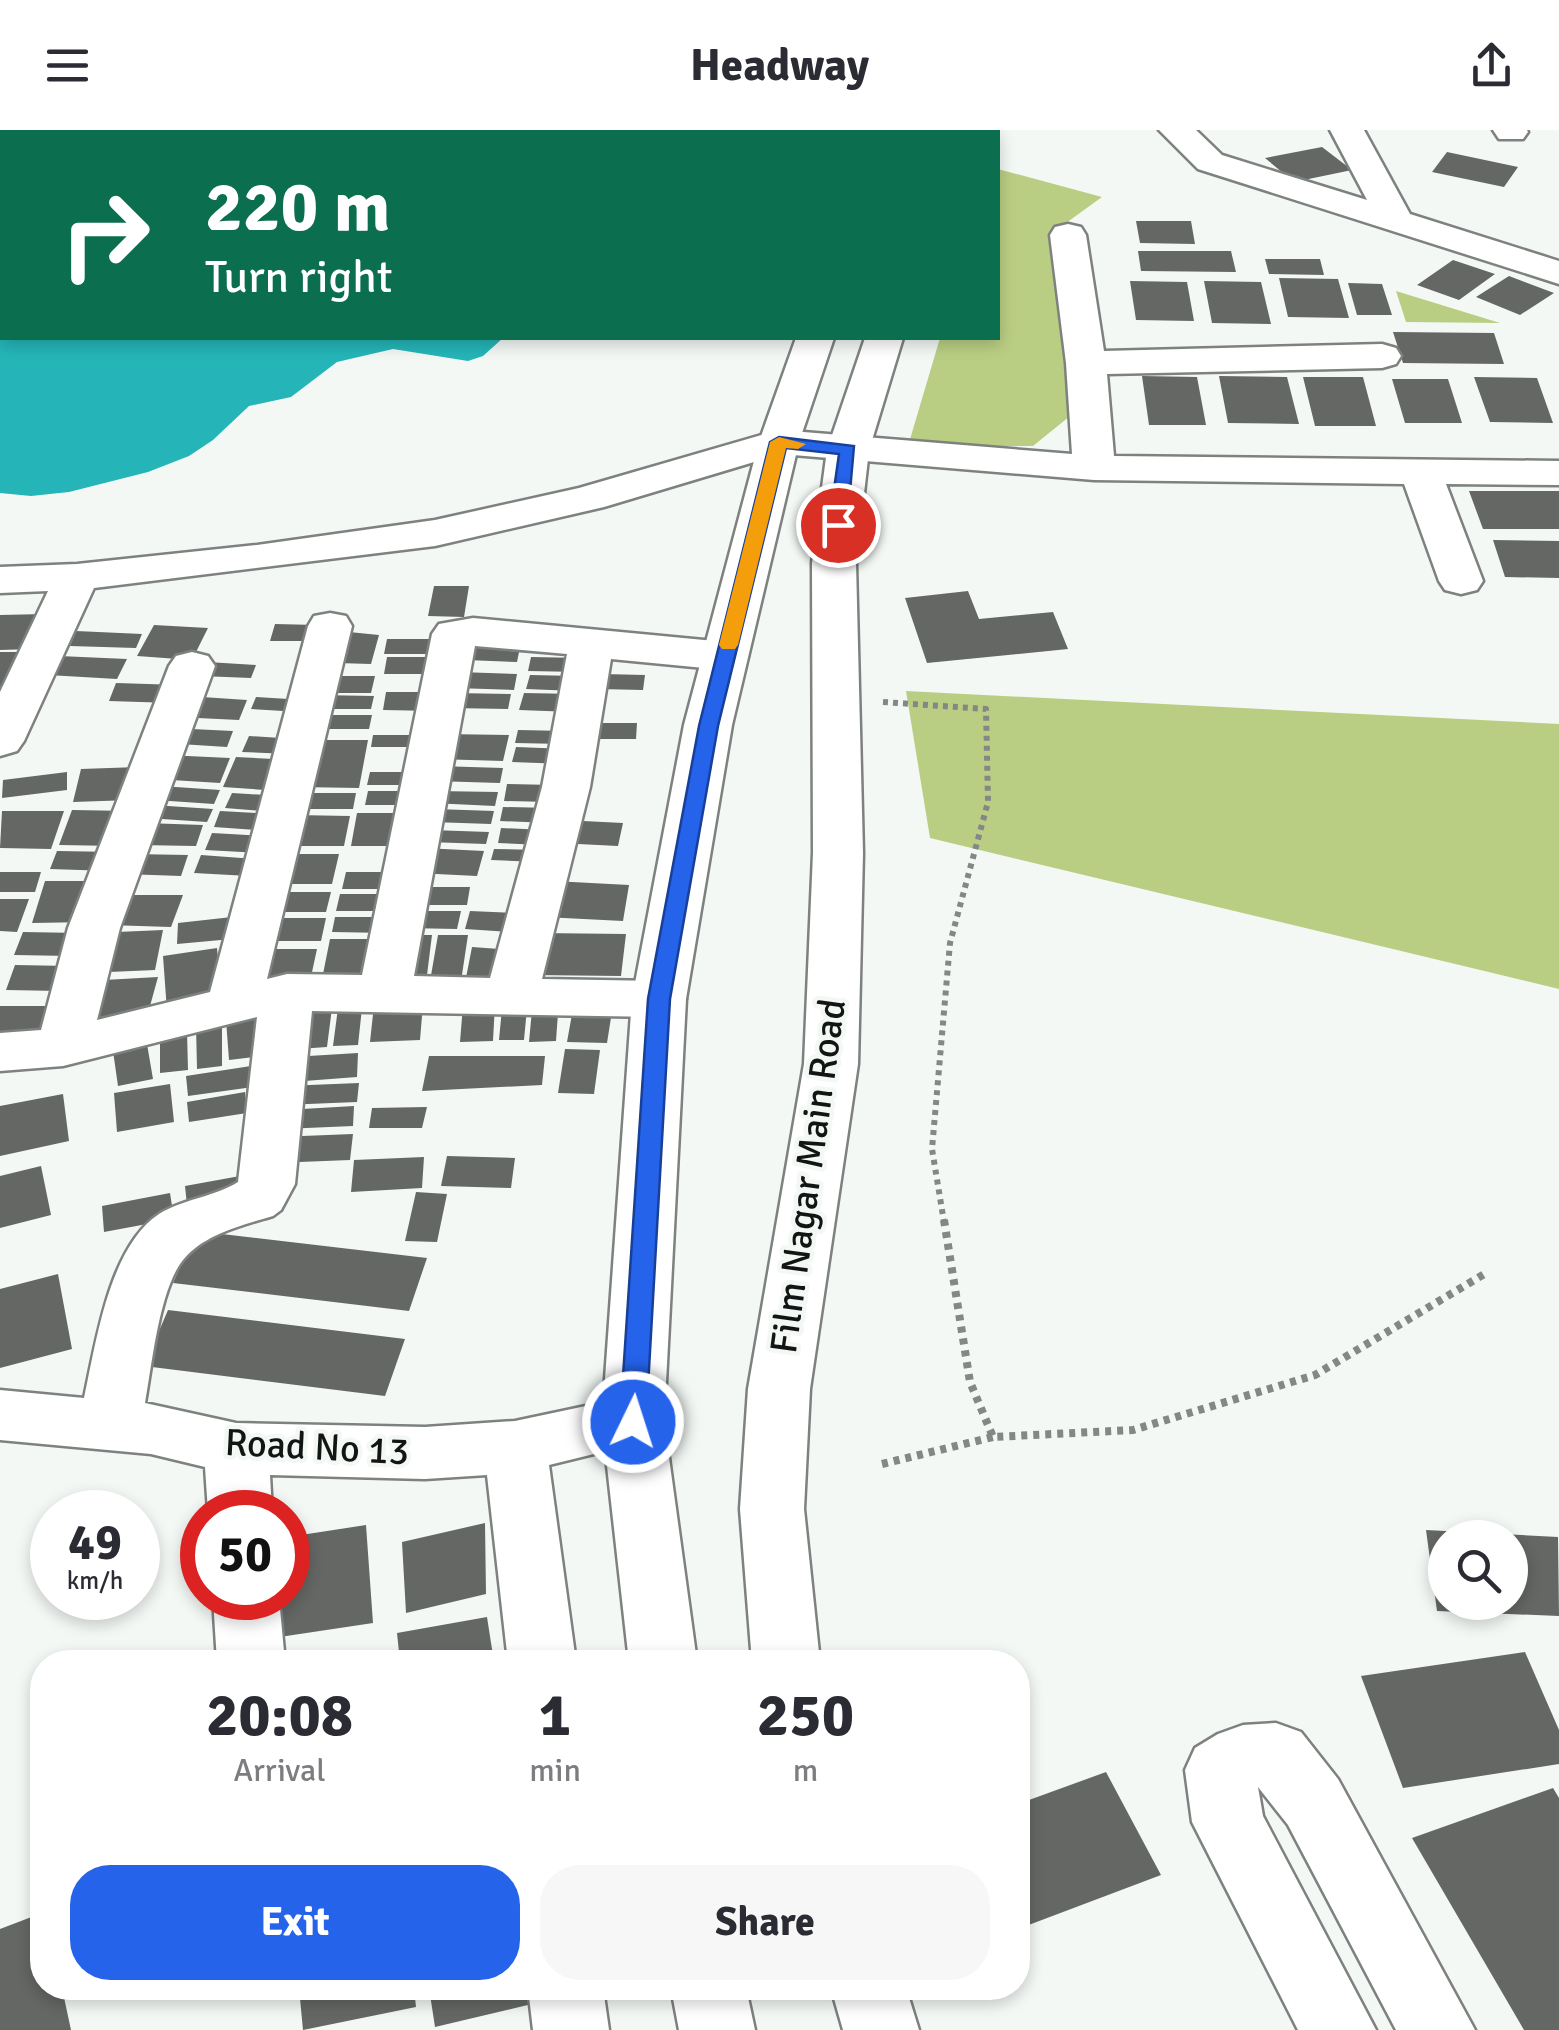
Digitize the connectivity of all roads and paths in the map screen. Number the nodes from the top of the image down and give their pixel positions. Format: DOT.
graph roads {
  1 [pos="1176,130"];
  2 [pos="1348,130"];
  3 [pos="1396,222"];
  4 [pos="1068,235"];
  5 [pos="1559,273"];
  6 [pos="814,340"];
  7 [pos="883,340"];
  8 [pos="1382,356"];
  9 [pos="1086,363"];
  10 [pos="779,442"];
  11 [pos="848,450"];
  12 [pos="1094,468"];
  13 [pos="1420,470"];
  14 [pos="1559,474"];
  15 [pos="77,577"];
  16 [pos="0,580"];
  17 [pos="1462,582"];
  18 [pos="330,626"];
  19 [pos="591,645"];
  20 [pos="725,656"];
  21 [pos="192,666"];
  22 [pos="837,698"];
  23 [pos="0,741"];
  24 [pos="512,993"];
  25 [pos="384,994"];
  26 [pos="260,998"];
  27 [pos="659,999"];
  28 [pos="63,1048"];
  29 [pos="0,1052"];
  30 [pos="1486,1273"];
  31 [pos="0,1416"];
  32 [pos="633,1422"];
  33 [pos="110,1424"];
  34 [pos="993,1437"];
  35 [pos="236,1448"];
  36 [pos="515,1448"];
  37 [pos="882,1464"];
  38 [pos="239,1490"];
  39 [pos="247,1620"];
  40 [pos="249,1650"];
  41 [pos="540,1650"];
  42 [pos="662,1650"];
  43 [pos="785,1650"];
  44 [pos="567,2000"];
  45 [pos="711,2000"];
  46 [pos="872,2000"];
  47 [pos="571,2030"];
  48 [pos="717,2030"];
  49 [pos="881,2030"];
  50 [pos="1338,2030"];
  51 [pos="1438,2030"];
  1 -- 3 [label="street"];
  2 -- 3 [label="street"];
  3 -- 5 [label="street"];
  4 -- 9 [label="street"];
  6 -- 10 [label="street"];
  7 -- 11 [label="street, Film Nagar Main Road"];
  8 -- 9 [label="street"];
  9 -- 12 [label="street"];
  10 -- 11 [label="street"];
  10 -- 15 [label="street"];
  10 -- 20 [label="street"];
  11 -- 12 [label="street"];
  11 -- 22 [label="street, Film Nagar Main Road"];
  12 -- 13 [label="street"];
  13 -- 14 [label="street"];
  13 -- 17 [label="street"];
  15 -- 16 [label="street"];
  15 -- 23 [label="street"];
  18 -- 26 [label="street"];
  19 -- 20 [label="street"];
  19 -- 24 [label="street"];
  19 -- 25 [label="street"];
  20 -- 27 [label="street"];
  21 -- 28 [label="street"];
  22 -- 34 [label="path"];
  22 -- 43 [label="street, Film Nagar Main Road"];
  24 -- 25 [label="street"];
  24 -- 27 [label="street"];
  25 -- 26 [label="street"];
  26 -- 28 [label="street"];
  26 -- 33 [label="street"];
  27 -- 32 [label="street"];
  28 -- 29 [label="street"];
  30 -- 34 [label="path"];
  31 -- 33 [label="street, Road No 13"];
  32 -- 36 [label="street, Road No 13"];
  32 -- 42 [label="street"];
  33 -- 35 [label="street, Road No 13"];
  34 -- 37 [label="path"];
  35 -- 36 [label="street, Road No 13"];
  35 -- 38 [label="street"];
  36 -- 41 [label="street"];
  39 -- 40 [label="street"];
  44 -- 47 [label="street"];
  45 -- 48 [label="street"];
  46 -- 49 [label="street"];
  50 -- 51 [label="street"];
}
